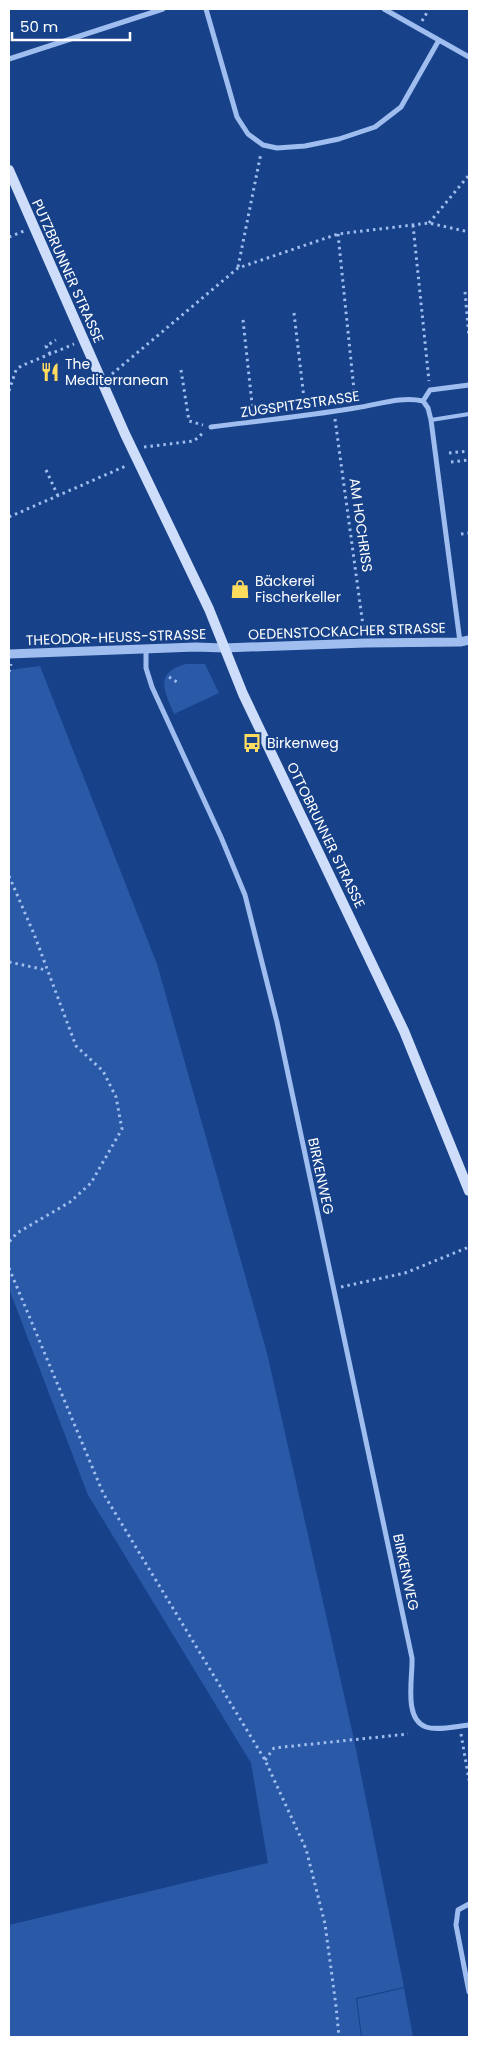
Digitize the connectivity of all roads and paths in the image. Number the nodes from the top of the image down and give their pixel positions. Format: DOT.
graph roads {
  1 [pos="163,9"];
  2 [pos="206,9"];
  3 [pos="384,9"];
  4 [pos="439,40"];
  5 [pos="469,57"];
  6 [pos="9,59"];
  7 [pos="263,145"];
  8 [pos="9,170"];
  9 [pos="469,175"];
  10 [pos="429,223"];
  11 [pos="413,225"];
  12 [pos="469,232"];
  13 [pos="338,234"];
  14 [pos="238,268"];
  15 [pos="465,292"];
  16 [pos="294,313"];
  17 [pos="243,320"];
  18 [pos="469,337"];
  19 [pos="56,340"];
  20 [pos="84,340"];
  21 [pos="50,354"];
  22 [pos="182,370"];
  23 [pos="102,382"];
  24 [pos="469,385"];
  25 [pos="430,390"];
  26 [pos="9,391"];
  27 [pos="423,401"];
  28 [pos="356,408"];
  29 [pos="334,411"];
  30 [pos="469,414"];
  31 [pos="306,415"];
  32 [pos="430,420"];
  33 [pos="254,422"];
  34 [pos="211,427"];
  35 [pos="127,438"];
  36 [pos="132,449"];
  37 [pos="469,451"];
  38 [pos="449,453"];
  39 [pos="469,460"];
  40 [pos="138,461"];
  41 [pos="451,462"];
  42 [pos="46,470"];
  43 [pos="58,496"];
  44 [pos="9,516"];
  45 [pos="469,533"];
  46 [pos="461,534"];
  47 [pos="465,641"];
  48 [pos="366,643"];
  49 [pos="224,648"];
  50 [pos="146,650"];
  51 [pos="9,654"];
  52 [pos="169,676"];
  53 [pos="177,682"];
  54 [pos="9,876"];
  55 [pos="9,962"];
  56 [pos="46,970"];
  57 [pos="469,1191"];
  58 [pos="9,1242"];
  59 [pos="469,1247"];
  60 [pos="9,1268"];
  61 [pos="333,1288"];
  62 [pos="469,1725"];
  63 [pos="459,1726"];
  64 [pos="408,1734"];
  65 [pos="265,1760"];
  66 [pos="469,1780"];
  67 [pos="469,1904"];
  68 [pos="469,1992"];
  69 [pos="339,2037"];
  1 -- 6 [label="street"];
  2 -- 7 [label="street"];
  3 -- 4 [label="street"];
  4 -- 5 [label="street"];
  4 -- 7 [label="street"];
  7 -- 14 [label="path"];
  8 -- 20 [label="main road, PUTZBRUNNER STRASSE"];
  9 -- 10 [label="path"];
  10 -- 11 [label="path"];
  10 -- 12 [label="path"];
  11 -- 13 [label="path"];
  11 -- 25 [label="path"];
  13 -- 14 [label="path"];
  13 -- 28 [label="path"];
  14 -- 23 [label="path"];
  15 -- 18 [label="path"];
  16 -- 31 [label="path"];
  17 -- 33 [label="path"];
  19 -- 21 [label="path"];
  20 -- 21 [label="path"];
  20 -- 23 [label="main road, PUTZBRUNNER STRASSE"];
  21 -- 26 [label="path"];
  22 -- 34 [label="path"];
  23 -- 35 [label="main road, PUTZBRUNNER STRASSE"];
  24 -- 25 [label="street"];
  25 -- 27 [label="street"];
  27 -- 28 [label="street, ZUGSPITZSTRASSE"];
  27 -- 32 [label="street"];
  28 -- 29 [label="street, ZUGSPITZSTRASSE"];
  29 -- 31 [label="street, ZUGSPITZSTRASSE"];
  29 -- 48 [label="path, AM HOCHRISS"];
  30 -- 32 [label="lane"];
  31 -- 33 [label="street, ZUGSPITZSTRASSE"];
  32 -- 47 [label="street"];
  33 -- 34 [label="street, ZUGSPITZSTRASSE"];
  34 -- 36 [label="path"];
  35 -- 36 [label="main road, OTTOBRUNNER STRASSE"];
  36 -- 40 [label="main road, OTTOBRUNNER STRASSE"];
  37 -- 38 [label="path"];
  39 -- 41 [label="path"];
  40 -- 43 [label="path"];
  40 -- 49 [label="main road, OTTOBRUNNER STRASSE"];
  42 -- 43 [label="path"];
  43 -- 44 [label="path"];
  45 -- 46 [label="path"];
  47 -- 48 [label="street, OEDENSTOCKACHER STRASSE"];
  48 -- 49 [label="street, OEDENSTOCKACHER STRASSE"];
  49 -- 50 [label="street, THEODOR-HEUSS-STRASSE"];
  49 -- 57 [label="main road, OTTOBRUNNER STRASSE"];
  50 -- 51 [label="street, THEODOR-HEUSS-STRASSE"];
  50 -- 61 [label="street, BIRKENWEG"];
  52 -- 53 [label="path"];
  54 -- 56 [label="path"];
  55 -- 56 [label="path"];
  56 -- 58 [label="path"];
  59 -- 61 [label="path"];
  60 -- 65 [label="path"];
  61 -- 63 [label="street, BIRKENWEG"];
  62 -- 63 [label="street"];
  63 -- 66 [label="path"];
  64 -- 65 [label="path"];
  65 -- 69 [label="path"];
  67 -- 68 [label="street"];
}
